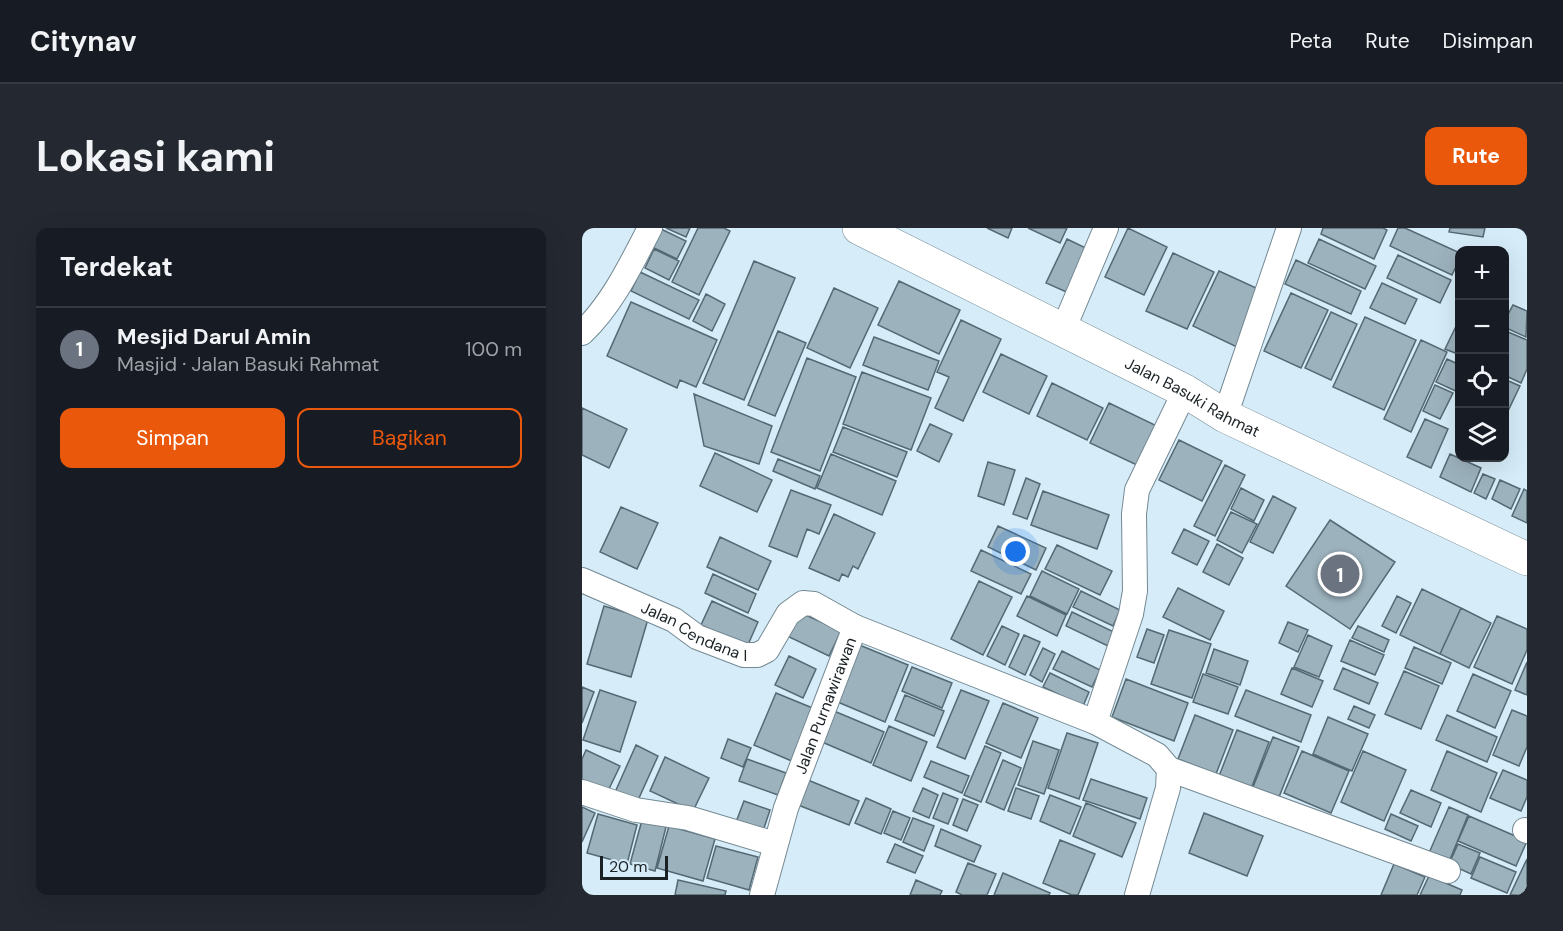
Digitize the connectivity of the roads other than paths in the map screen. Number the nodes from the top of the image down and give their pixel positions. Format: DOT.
graph roads {
  1 [pos="650,228"];
  2 [pos="859,228"];
  3 [pos="1106,228"];
  4 [pos="1288,228"];
  5 [pos="1063,330"];
  6 [pos="582,333"];
  7 [pos="1185,391"];
  8 [pos="1225,416"];
  9 [pos="1527,560"];
  10 [pos="582,580"];
  11 [pos="855,627"];
  12 [pos="1095,722"];
  13 [pos="1169,769"];
  14 [pos="582,792"];
  15 [pos="775,844"];
  16 [pos="1448,871"];
  17 [pos="762,895"];
  18 [pos="1137,895"];
  1 -- 6 [label="street"];
  2 -- 5 [label="highway, Jalan Basuki Rahmat"];
  3 -- 5 [label="street"];
  4 -- 8 [label="street"];
  5 -- 7 [label="highway, Jalan Basuki Rahmat"];
  7 -- 8 [label="highway, Jalan Basuki Rahmat"];
  7 -- 12 [label="street"];
  8 -- 9 [label="highway, Jalan Basuki Rahmat"];
  10 -- 11 [label="street, Jalan Cendana I"];
  11 -- 12 [label="street, Jalan Purnawirawan"];
  11 -- 15 [label="street, Jalan Purnawirawan"];
  12 -- 13 [label="street, Jalan Purnawirawan"];
  13 -- 16 [label="street"];
  13 -- 18 [label="street"];
  14 -- 15 [label="street"];
  15 -- 17 [label="street, Jalan Purnawirawan"];
}
